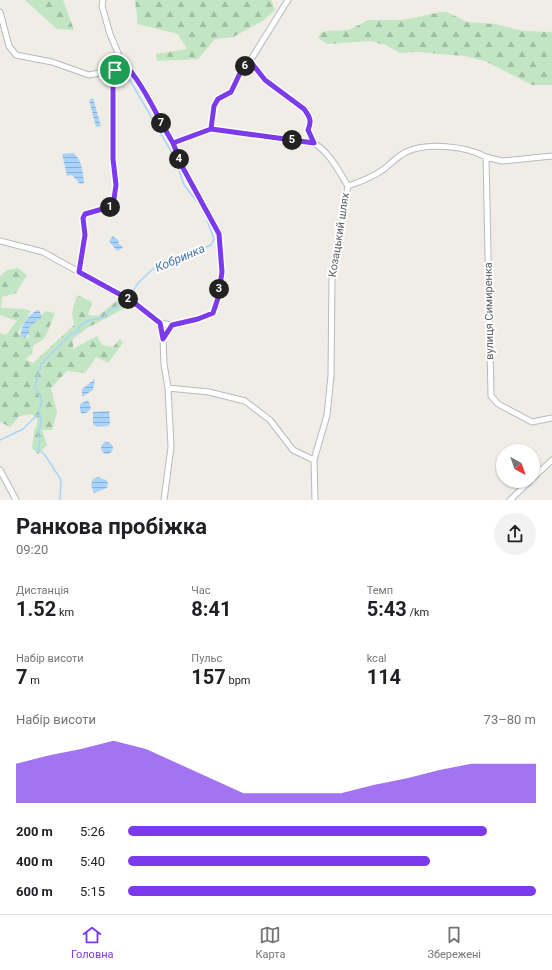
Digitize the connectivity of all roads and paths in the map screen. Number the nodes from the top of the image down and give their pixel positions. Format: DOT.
graph roads {
  1 [pos="102,0"];
  2 [pos="288,0"];
  3 [pos="0,12"];
  4 [pos="121,60"];
  5 [pos="250,61"];
  6 [pos="115,70"];
  7 [pos="211,129"];
  8 [pos="173,143"];
  9 [pos="314,143"];
  10 [pos="552,156"];
  11 [pos="486,157"];
  12 [pos="348,186"];
  13 [pos="0,241"];
  14 [pos="79,272"];
  15 [pos="160,323"];
  16 [pos="172,325"];
  17 [pos="163,339"];
  18 [pos="168,388"];
  19 [pos="552,418"];
  20 [pos="314,460"];
  21 [pos="552,460"];
  22 [pos="0,470"];
  23 [pos="540,471"];
  24 [pos="523,488"];
  25 [pos="16,500"];
  26 [pos="164,500"];
  27 [pos="314,500"];
  28 [pos="510,500"];
  1 -- 4 [label="street"];
  2 -- 5 [label="street"];
  3 -- 6 [label="street"];
  4 -- 6 [label="street"];
  4 -- 8 [label="street"];
  5 -- 7 [label="street"];
  5 -- 9 [label="street"];
  6 -- 14 [label="street"];
  7 -- 8 [label="street"];
  7 -- 9 [label="street"];
  8 -- 16 [label="street"];
  9 -- 12 [label="street, Козацький шлях"];
  10 -- 11 [label="street"];
  11 -- 12 [label="street"];
  11 -- 19 [label="street, вулиця Симиренка"];
  12 -- 20 [label="street, Козацький шлях"];
  13 -- 14 [label="street"];
  14 -- 15 [label="street"];
  15 -- 16 [label="street"];
  15 -- 17 [label="street"];
  16 -- 17 [label="street"];
  17 -- 18 [label="street"];
  18 -- 20 [label="street"];
  18 -- 26 [label="street"];
  20 -- 27 [label="street, Козацький шлях"];
  21 -- 23 [label="street"];
  22 -- 25 [label="street"];
  24 -- 28 [label="street"];
}
